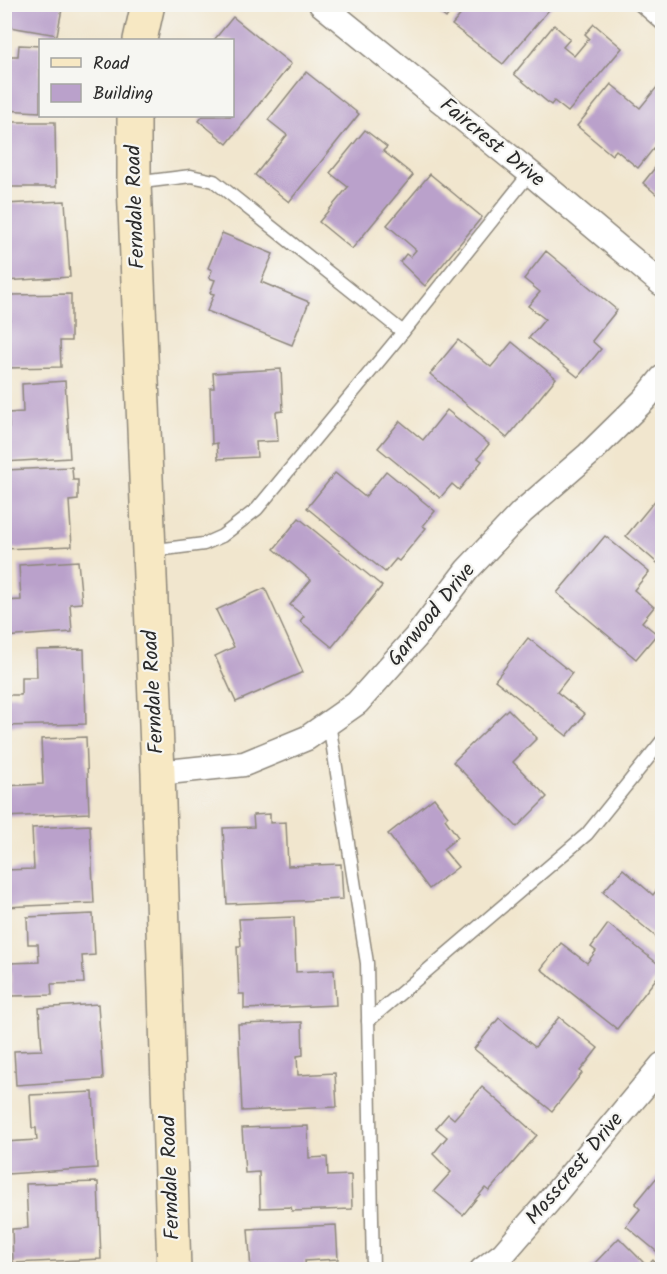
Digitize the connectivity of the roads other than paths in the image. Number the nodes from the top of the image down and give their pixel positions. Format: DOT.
graph roads {
  1 [pos="148,4"];
  2 [pos="321,4"];
  3 [pos="639,4"];
  4 [pos="663,24"];
  5 [pos="140,39"];
  6 [pos="134,117"];
  7 [pos="530,173"];
  8 [pos="134,183"];
  9 [pos="663,284"];
  10 [pos="403,332"];
  11 [pos="663,378"];
  12 [pos="148,551"];
  13 [pos="329,723"];
  14 [pos="663,741"];
  15 [pos="158,773"];
  16 [pos="368,1021"];
  17 [pos="663,1065"];
  18 [pos="174,1269"];
  19 [pos="372,1269"];
  20 [pos="482,1269"];
  1 -- 5 [label="street"];
  2 -- 7 [label="street, Faircrest Drive"];
  3 -- 4 [label="lane"];
  6 -- 8 [label="street, Ferndale Road"];
  7 -- 9 [label="street, Faircrest Drive"];
  7 -- 10 [label="lane"];
  8 -- 10 [label="lane"];
  8 -- 12 [label="street, Ferndale Road"];
  10 -- 12 [label="lane"];
  11 -- 13 [label="street, Garwood Drive"];
  12 -- 15 [label="street, Ferndale Road"];
  13 -- 15 [label="street, Garwood Drive"];
  13 -- 16 [label="lane"];
  14 -- 16 [label="lane"];
  15 -- 18 [label="street, Ferndale Road"];
  16 -- 19 [label="lane"];
  17 -- 20 [label="street, Mosscrest Drive"];
}
